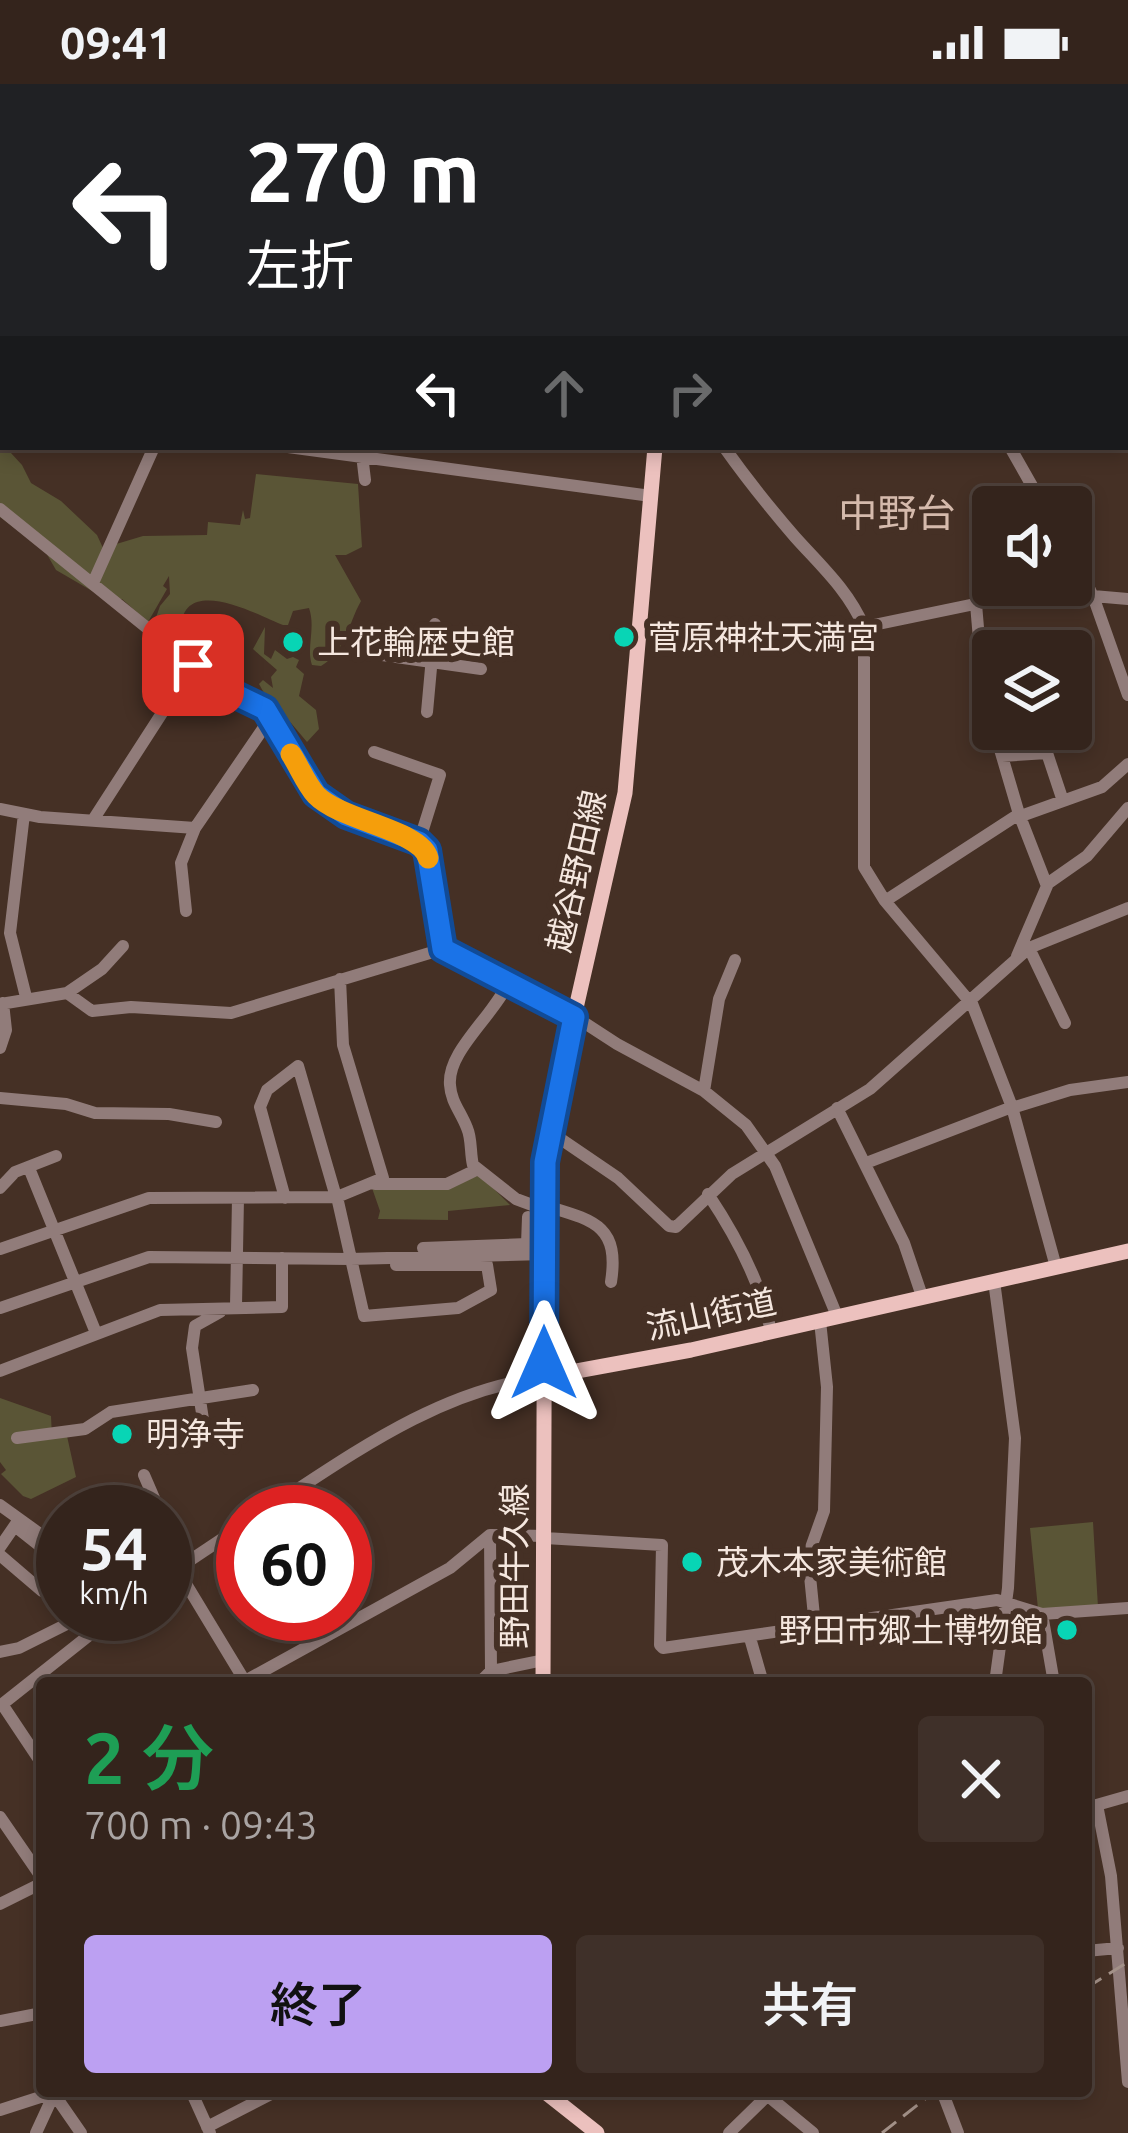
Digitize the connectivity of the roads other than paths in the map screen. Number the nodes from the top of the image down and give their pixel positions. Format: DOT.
graph roads {
  1 [pos="153,450"];
  2 [pos="316,450"];
  3 [pos="655,450"];
  4 [pos="726,450"];
  5 [pos="1012,450"];
  6 [pos="362,455"];
  7 [pos="364,480"];
  8 [pos="1032,486"];
  9 [pos="652,496"];
  10 [pos="0,509"];
  11 [pos="93,583"];
  12 [pos="1092,593"];
  13 [pos="1092,596"];
  14 [pos="1128,599"];
  15 [pos="972,605"];
  16 [pos="435,624"];
  17 [pos="864,627"];
  18 [pos="327,652"];
  19 [pos="431,663"];
  20 [pos="193,665"];
  21 [pos="481,669"];
  22 [pos="1128,694"];
  23 [pos="427,712"];
  24 [pos="271,717"];
  25 [pos="1000,750"];
  26 [pos="374,752"];
  27 [pos="1001,755"];
  28 [pos="1128,764"];
  29 [pos="1063,801"];
  30 [pos="1128,808"];
  31 [pos="0,809"];
  32 [pos="24,814"];
  33 [pos="1020,815"];
  34 [pos="93,820"];
  35 [pos="195,828"];
  36 [pos="419,842"];
  37 [pos="1046,884"];
  38 [pos="885,901"];
  39 [pos="1128,908"];
  40 [pos="186,911"];
  41 [pos="123,946"];
  42 [pos="1030,948"];
  43 [pos="443,949"];
  44 [pos="1016,957"];
  45 [pos="735,960"];
  46 [pos="340,979"];
  47 [pos="509,981"];
  48 [pos="68,993"];
  49 [pos="26,997"];
  50 [pos="971,1002"];
  51 [pos="1,1003"];
  52 [pos="574,1017"];
  53 [pos="1065,1022"];
  54 [pos="0,1048"];
  55 [pos="1128,1082"];
  56 [pos="704,1091"];
  57 [pos="0,1098"];
  58 [pos="1012,1107"];
  59 [pos="837,1108"];
  60 [pos="216,1122"];
  61 [pos="549,1131"];
  62 [pos="767,1153"];
  63 [pos="56,1156"];
  64 [pos="866,1163"];
  65 [pos="29,1168"];
  66 [pos="478,1169"];
  67 [pos="370,1184"];
  68 [pos="0,1188"];
  69 [pos="708,1194"];
  70 [pos="337,1197"];
  71 [pos="238,1198"];
  72 [pos="285,1198"];
  73 [pos="538,1210"];
  74 [pos="55,1230"];
  75 [pos="0,1249"];
  76 [pos="1128,1251"];
  77 [pos="544,1254"];
  78 [pos="237,1257"];
  79 [pos="282,1258"];
  80 [pos="349,1258"];
  81 [pos="1057,1267"];
  82 [pos="994,1281"];
  83 [pos="75,1282"];
  84 [pos="611,1282"];
  85 [pos="922,1296"];
  86 [pos="233,1306"];
  87 [pos="0,1308"];
  88 [pos="829,1319"];
  89 [pos="771,1332"];
  90 [pos="96,1333"];
  91 [pos="0,1371"];
  92 [pos="544,1377"];
  93 [pos="253,1390"];
  94 [pos="199,1400"];
  95 [pos="16,1438"];
  96 [pos="206,1438"];
  97 [pos="144,1475"];
  98 [pos="148,1485"];
  99 [pos="305,1485"];
  100 [pos="0,1505"];
  101 [pos="17,1523"];
  102 [pos="36,1533"];
  103 [pos="490,1535"];
  104 [pos="545,1537"];
  105 [pos="0,1551"];
  106 [pos="36,1586"];
  107 [pos="192,1599"];
  108 [pos="1004,1604"];
  109 [pos="1128,1608"];
  110 [pos="372,1609"];
  111 [pos="1042,1614"];
  112 [pos="815,1626"];
  113 [pos="750,1637"];
  114 [pos="36,1640"];
  115 [pos="82,1641"];
  116 [pos="313,1641"];
  117 [pos="0,1652"];
  118 [pos="544,1660"];
  119 [pos="491,1671"];
  120 [pos="36,1677"];
  121 [pos="36,1677"];
  122 [pos="239,1677"];
  123 [pos="248,1677"];
  124 [pos="485,1677"];
  125 [pos="543,1677"];
  126 [pos="761,1677"];
  127 [pos="996,1677"];
  128 [pos="1053,1677"];
  129 [pos="1,1705"];
  130 [pos="36,1755"];
  131 [pos="1128,1796"];
  132 [pos="1092,1806"];
  133 [pos="1092,1810"];
  134 [pos="0,1817"];
  135 [pos="36,1872"];
  136 [pos="1128,1874"];
  137 [pos="1111,1876"];
  138 [pos="36,1884"];
  139 [pos="0,1904"];
  140 [pos="1118,1948"];
  141 [pos="1092,1950"];
  142 [pos="36,2014"];
  143 [pos="0,2021"];
  144 [pos="1128,2082"];
  145 [pos="41,2097"];
  146 [pos="54,2097"];
  147 [pos="60,2097"];
  148 [pos="197,2097"];
  149 [pos="266,2097"];
  150 [pos="552,2097"];
  151 [pos="765,2097"];
  152 [pos="772,2097"];
  153 [pos="944,2097"];
  154 [pos="0,2110"];
  155 [pos="788,2116"];
  156 [pos="208,2130"];
  157 [pos="36,2133"];
  158 [pos="81,2133"];
  159 [pos="597,2133"];
  160 [pos="729,2133"];
  161 [pos="788,2133"];
  162 [pos="812,2133"];
  163 [pos="958,2133"];
  1 -- 11 [label="street"];
  2 -- 6 [label="street"];
  3 -- 9 [label="main road, 越谷野田線"];
  4 -- 17 [label="street"];
  5 -- 8 [label="street"];
  6 -- 7 [label="street"];
  6 -- 9 [label="street"];
  9 -- 52 [label="main road, 越谷野田線"];
  10 -- 11 [label="street"];
  11 -- 20 [label="street"];
  12 -- 14 [label="street"];
  13 -- 22 [label="street"];
  15 -- 17 [label="street"];
  16 -- 19 [label="street"];
  17 -- 38 [label="street"];
  18 -- 19 [label="street"];
  19 -- 21 [label="street"];
  19 -- 23 [label="street"];
  20 -- 24 [label="street"];
  20 -- 34 [label="street"];
  24 -- 35 [label="street"];
  24 -- 36 [label="street"];
  25 -- 27 [label="street"];
  26 -- 36 [label="street"];
  27 -- 29 [label="street"];
  27 -- 33 [label="street"];
  28 -- 29 [label="street"];
  29 -- 33 [label="street"];
  30 -- 37 [label="street"];
  31 -- 32 [label="street"];
  32 -- 34 [label="street"];
  32 -- 49 [label="street"];
  33 -- 37 [label="street"];
  33 -- 38 [label="street"];
  34 -- 35 [label="street"];
  35 -- 40 [label="street"];
  36 -- 43 [label="street"];
  37 -- 44 [label="street"];
  38 -- 50 [label="street"];
  39 -- 42 [label="street"];
  41 -- 48 [label="street"];
  42 -- 44 [label="street"];
  42 -- 53 [label="street"];
  43 -- 46 [label="street"];
  43 -- 47 [label="street"];
  44 -- 50 [label="street"];
  45 -- 56 [label="street"];
  46 -- 48 [label="street"];
  46 -- 67 [label="street"];
  47 -- 52 [label="street"];
  47 -- 66 [label="street"];
  48 -- 49 [label="street"];
  49 -- 51 [label="street"];
  50 -- 58 [label="street"];
  50 -- 59 [label="street"];
  51 -- 54 [label="street"];
  52 -- 56 [label="street"];
  52 -- 61 [label="main road, 越谷野田線"];
  55 -- 58 [label="street"];
  56 -- 62 [label="street"];
  57 -- 60 [label="street"];
  58 -- 64 [label="street"];
  58 -- 81 [label="street"];
  59 -- 62 [label="street"];
  59 -- 64 [label="street"];
  61 -- 69 [label="street"];
  61 -- 73 [label="main road, 越谷野田線"];
  62 -- 69 [label="street"];
  62 -- 88 [label="street"];
  63 -- 65 [label="street"];
  64 -- 85 [label="street"];
  65 -- 68 [label="street"];
  65 -- 74 [label="street"];
  66 -- 67 [label="street"];
  66 -- 73 [label="street"];
  67 -- 70 [label="street"];
  69 -- 89 [label="street"];
  70 -- 72 [label="street"];
  70 -- 72 [label="street"];
  70 -- 80 [label="street"];
  71 -- 72 [label="street"];
  71 -- 74 [label="street"];
  71 -- 78 [label="street"];
  73 -- 77 [label="main road, 越谷野田線"];
  73 -- 80 [label="street"];
  73 -- 84 [label="street"];
  74 -- 75 [label="street"];
  74 -- 83 [label="street"];
  76 -- 81 [label="main road, 流山街道"];
  77 -- 80 [label="street"];
  77 -- 92 [label="main road, 越谷野田線"];
  78 -- 79 [label="street"];
  78 -- 83 [label="street"];
  78 -- 86 [label="street"];
  79 -- 80 [label="street"];
  79 -- 86 [label="street"];
  80 -- 80 [label="street"];
  81 -- 82 [label="main road, 流山街道"];
  82 -- 85 [label="main road, 流山街道"];
  82 -- 108 [label="street"];
  83 -- 87 [label="street"];
  83 -- 90 [label="street"];
  85 -- 88 [label="main road, 流山街道"];
  86 -- 90 [label="street"];
  86 -- 94 [label="street"];
  88 -- 89 [label="main road, 流山街道"];
  88 -- 112 [label="street"];
  89 -- 92 [label="main road, 流山街道"];
  90 -- 91 [label="street"];
  92 -- 99 [label="street, 流山街道"];
  92 -- 104 [label="main road, 野田牛久線"];
  93 -- 94 [label="street"];
  94 -- 95 [label="street"];
  94 -- 96 [label="street"];
  97 -- 98 [label="street"];
  100 -- 101 [label="street"];
  101 -- 102 [label="street"];
  101 -- 105 [label="street"];
  103 -- 104 [label="street"];
  103 -- 110 [label="street"];
  103 -- 119 [label="street"];
  104 -- 113 [label="street"];
  104 -- 118 [label="main road, 野田牛久線"];
  105 -- 106 [label="street"];
  107 -- 122 [label="street"];
  108 -- 111 [label="street"];
  108 -- 112 [label="street"];
  108 -- 127 [label="street"];
  109 -- 111 [label="street"];
  111 -- 128 [label="street"];
  112 -- 113 [label="street"];
  113 -- 126 [label="street"];
  114 -- 117 [label="street"];
  115 -- 120 [label="street"];
  116 -- 123 [label="street"];
  118 -- 119 [label="street"];
  118 -- 125 [label="main road, 野田牛久線"];
  119 -- 124 [label="street"];
  121 -- 129 [label="street"];
  129 -- 130 [label="street"];
  131 -- 132 [label="street"];
  133 -- 137 [label="street"];
  134 -- 135 [label="street"];
  136 -- 137 [label="street"];
  137 -- 140 [label="street"];
  138 -- 139 [label="street"];
  140 -- 141 [label="street"];
  140 -- 144 [label="street"];
  142 -- 143 [label="street"];
  145 -- 154 [label="street"];
  146 -- 157 [label="street"];
  147 -- 158 [label="street"];
  148 -- 156 [label="street"];
  149 -- 156 [label="street"];
  150 -- 159 [label="main road"];
  151 -- 160 [label="street"];
  152 -- 155 [label="street"];
  153 -- 163 [label="street"];
  155 -- 161 [label="street"];
  155 -- 162 [label="street"];
  161 -- 162 [label="street"];
}
